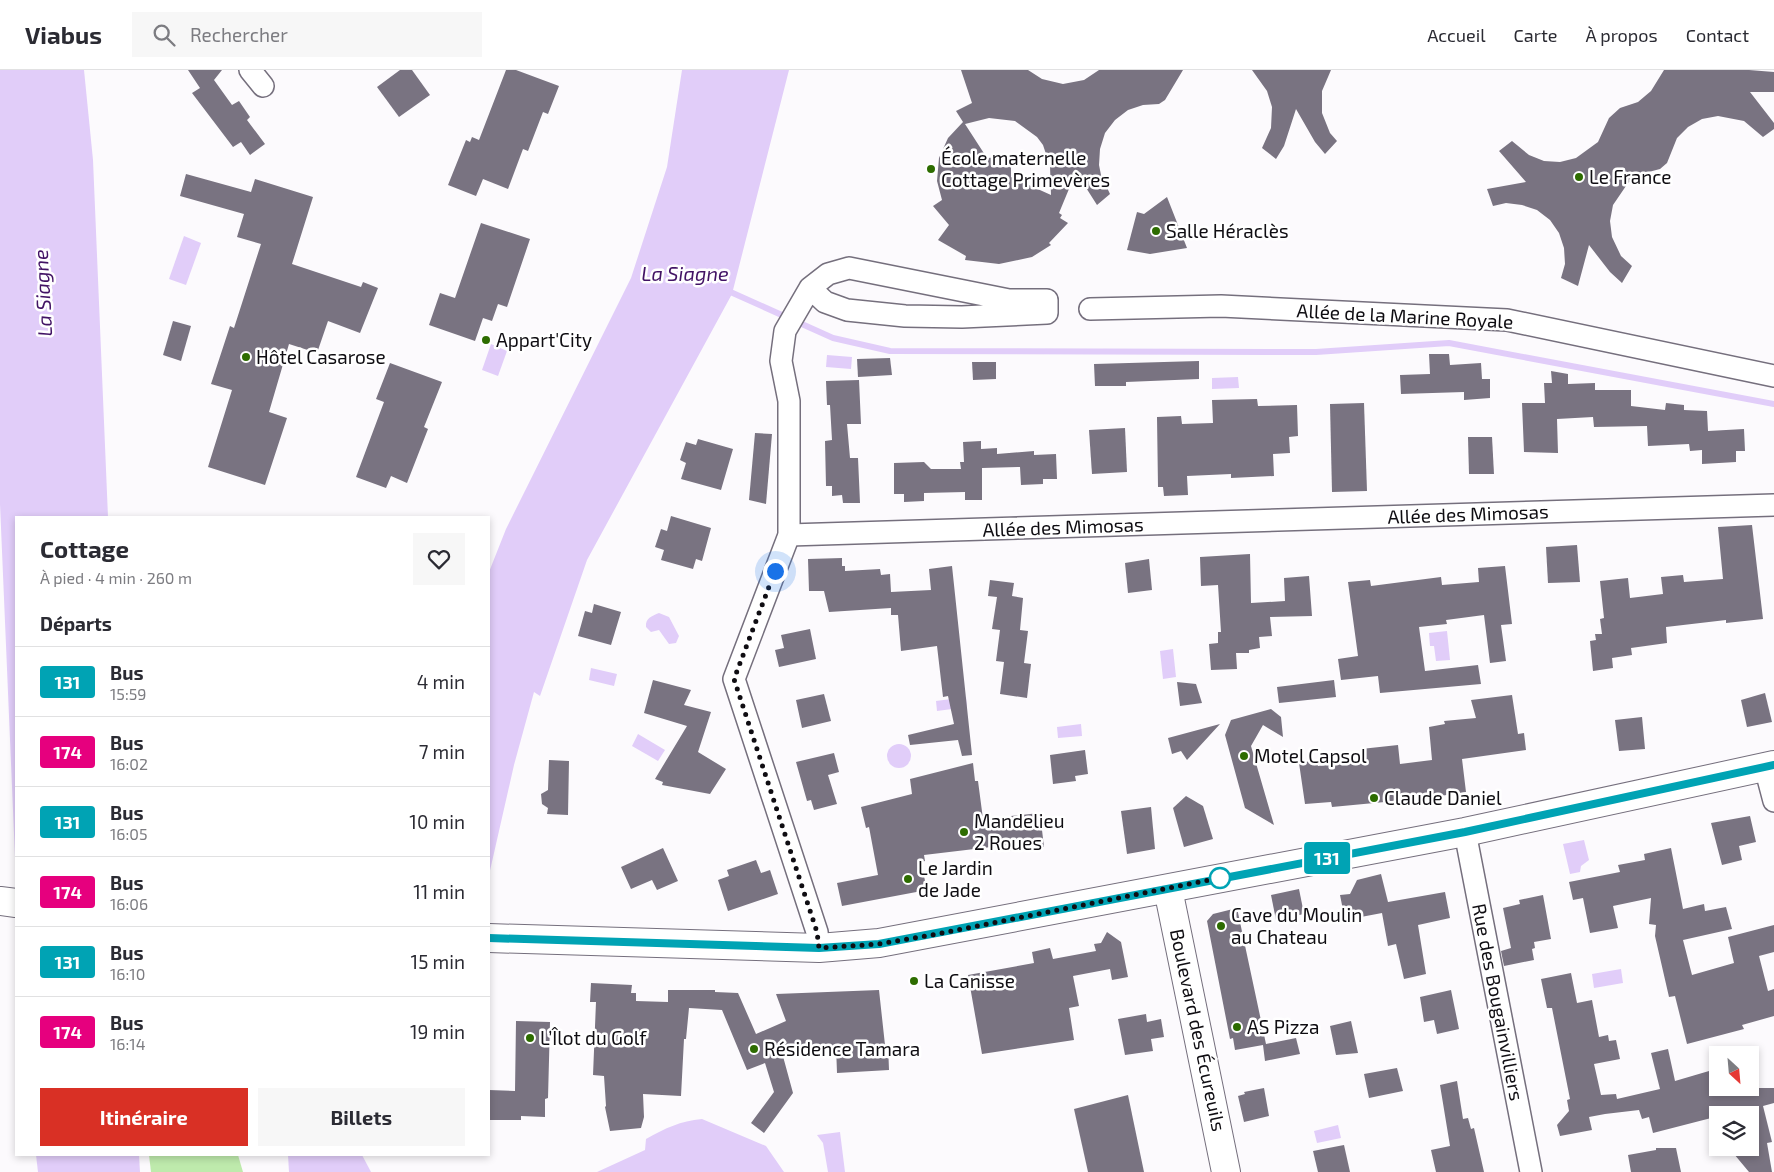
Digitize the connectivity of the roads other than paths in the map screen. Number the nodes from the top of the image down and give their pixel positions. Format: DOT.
graph roads {
  1 [pos="250,70"];
  2 [pos="263,86"];
  3 [pos="810,288"];
  4 [pos="1090,309"];
  5 [pos="1774,376"];
  6 [pos="1774,505"];
  7 [pos="789,535"];
  8 [pos="1769,766"];
  9 [pos="1774,801"];
  10 [pos="1465,832"];
  11 [pos="1168,889"];
  12 [pos="0,901"];
  13 [pos="15,903"];
  14 [pos="494,939"];
  15 [pos="819,948"];
  16 [pos="1226,1172"];
  17 [pos="1530,1172"];
  1 -- 2 [label="street"];
  3 -- 3 [label="street"];
  3 -- 7 [label="street"];
  4 -- 5 [label="street, Allée de la Marine Royale"];
  6 -- 7 [label="street, Allée des Mimosas"];
  7 -- 15 [label="street"];
  8 -- 9 [label="street"];
  8 -- 10 [label="main road"];
  10 -- 11 [label="main road"];
  10 -- 17 [label="street, Rue des Bougainvilliers"];
  11 -- 15 [label="main road"];
  11 -- 16 [label="main road, Boulevard des Écureuils"];
  12 -- 13 [label="main road"];
  14 -- 15 [label="main road"];
}
